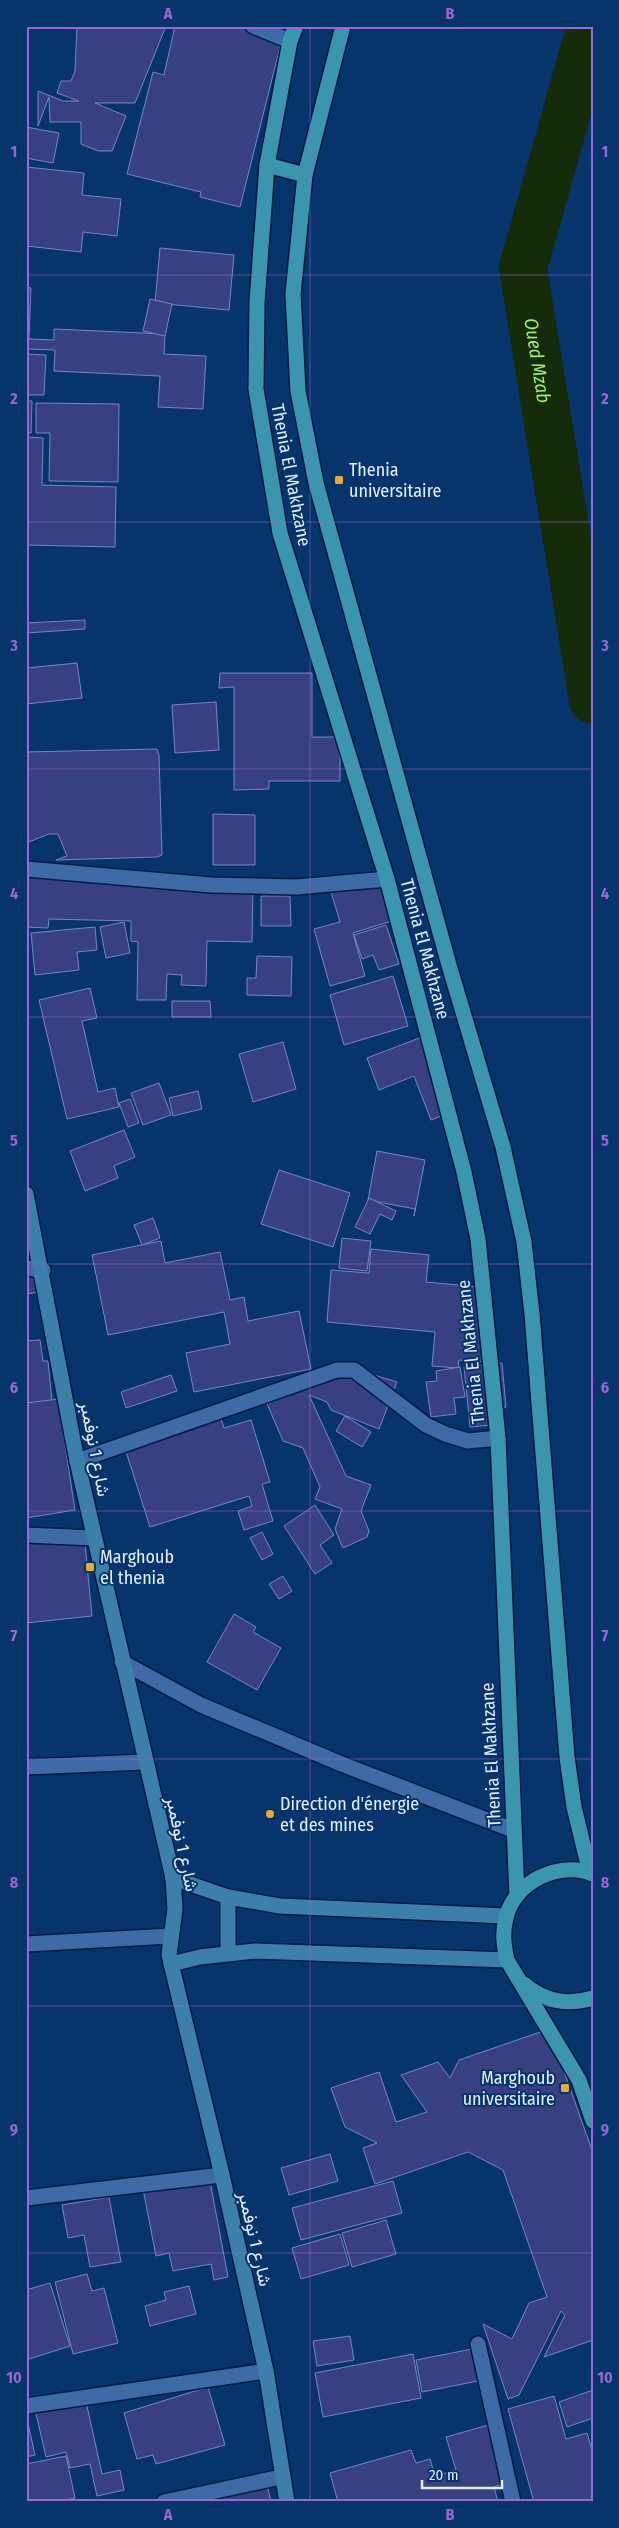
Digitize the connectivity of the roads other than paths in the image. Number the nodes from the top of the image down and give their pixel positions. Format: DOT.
graph roads {
  1 [pos="253,26"];
  2 [pos="296,26"];
  3 [pos="343,26"];
  4 [pos="290,41"];
  5 [pos="267,165"];
  6 [pos="305,175"];
  7 [pos="26,870"];
  8 [pos="387,880"];
  9 [pos="26,1194"];
  10 [pos="26,1268"];
  11 [pos="42,1270"];
  12 [pos="498,1438"];
  13 [pos="78,1461"];
  14 [pos="26,1535"];
  15 [pos="94,1538"];
  16 [pos="122,1662"];
  17 [pos="145,1762"];
  18 [pos="26,1767"];
  19 [pos="513,1830"];
  20 [pos="591,1874"];
  21 [pos="173,1878"];
  22 [pos="517,1896"];
  23 [pos="228,1897"];
  24 [pos="506,1916"];
  25 [pos="170,1936"];
  26 [pos="26,1944"];
  27 [pos="228,1953"];
  28 [pos="507,1960"];
  29 [pos="171,1964"];
  30 [pos="519,1980"];
  31 [pos="593,1998"];
  32 [pos="593,2121"];
  33 [pos="222,2175"];
  34 [pos="26,2198"];
  35 [pos="478,2344"];
  36 [pos="266,2371"];
  37 [pos="26,2406"];
  38 [pos="281,2477"];
  39 [pos="164,2502"];
  40 [pos="287,2502"];
  41 [pos="513,2502"];
  1 -- 4 [label="street"];
  2 -- 4 [label="main road, Thenia El Makhzane"];
  3 -- 6 [label="main road"];
  4 -- 5 [label="main road, Thenia El Makhzane"];
  5 -- 6 [label="main road"];
  5 -- 8 [label="main road, Thenia El Makhzane"];
  6 -- 20 [label="main road"];
  7 -- 8 [label="street"];
  8 -- 12 [label="main road, Thenia El Makhzane"];
  9 -- 11 [label="main road, شارع 1 نوفمبر"];
  10 -- 11 [label="street"];
  11 -- 13 [label="main road, شارع 1 نوفمبر"];
  12 -- 13 [label="street"];
  12 -- 19 [label="main road, Thenia El Makhzane"];
  13 -- 15 [label="main road, شارع 1 نوفمبر"];
  14 -- 15 [label="street"];
  15 -- 16 [label="main road, شارع 1 نوفمبر"];
  16 -- 17 [label="main road, شارع 1 نوفمبر"];
  16 -- 19 [label="street"];
  17 -- 18 [label="street"];
  17 -- 21 [label="main road, شارع 1 نوفمبر"];
  19 -- 22 [label="main road, Thenia El Makhzane"];
  20 -- 22 [label="main road"];
  21 -- 23 [label="main road"];
  21 -- 25 [label="main road, شارع 1 نوفمبر"];
  22 -- 24 [label="main road"];
  23 -- 24 [label="main road"];
  23 -- 27 [label="main road"];
  24 -- 28 [label="main road"];
  25 -- 26 [label="street"];
  25 -- 29 [label="main road, شارع 1 نوفمبر"];
  27 -- 28 [label="main road"];
  27 -- 29 [label="main road"];
  28 -- 30 [label="main road"];
  29 -- 33 [label="main road, شارع 1 نوفمبر"];
  30 -- 31 [label="main road"];
  30 -- 32 [label="main road"];
  33 -- 34 [label="street"];
  33 -- 36 [label="main road, شارع 1 نوفمبر"];
  35 -- 41 [label="street"];
  36 -- 37 [label="street"];
  36 -- 38 [label="main road, شارع 1 نوفمبر"];
  38 -- 39 [label="street"];
  38 -- 40 [label="main road, شارع 1 نوفمبر"];
}
